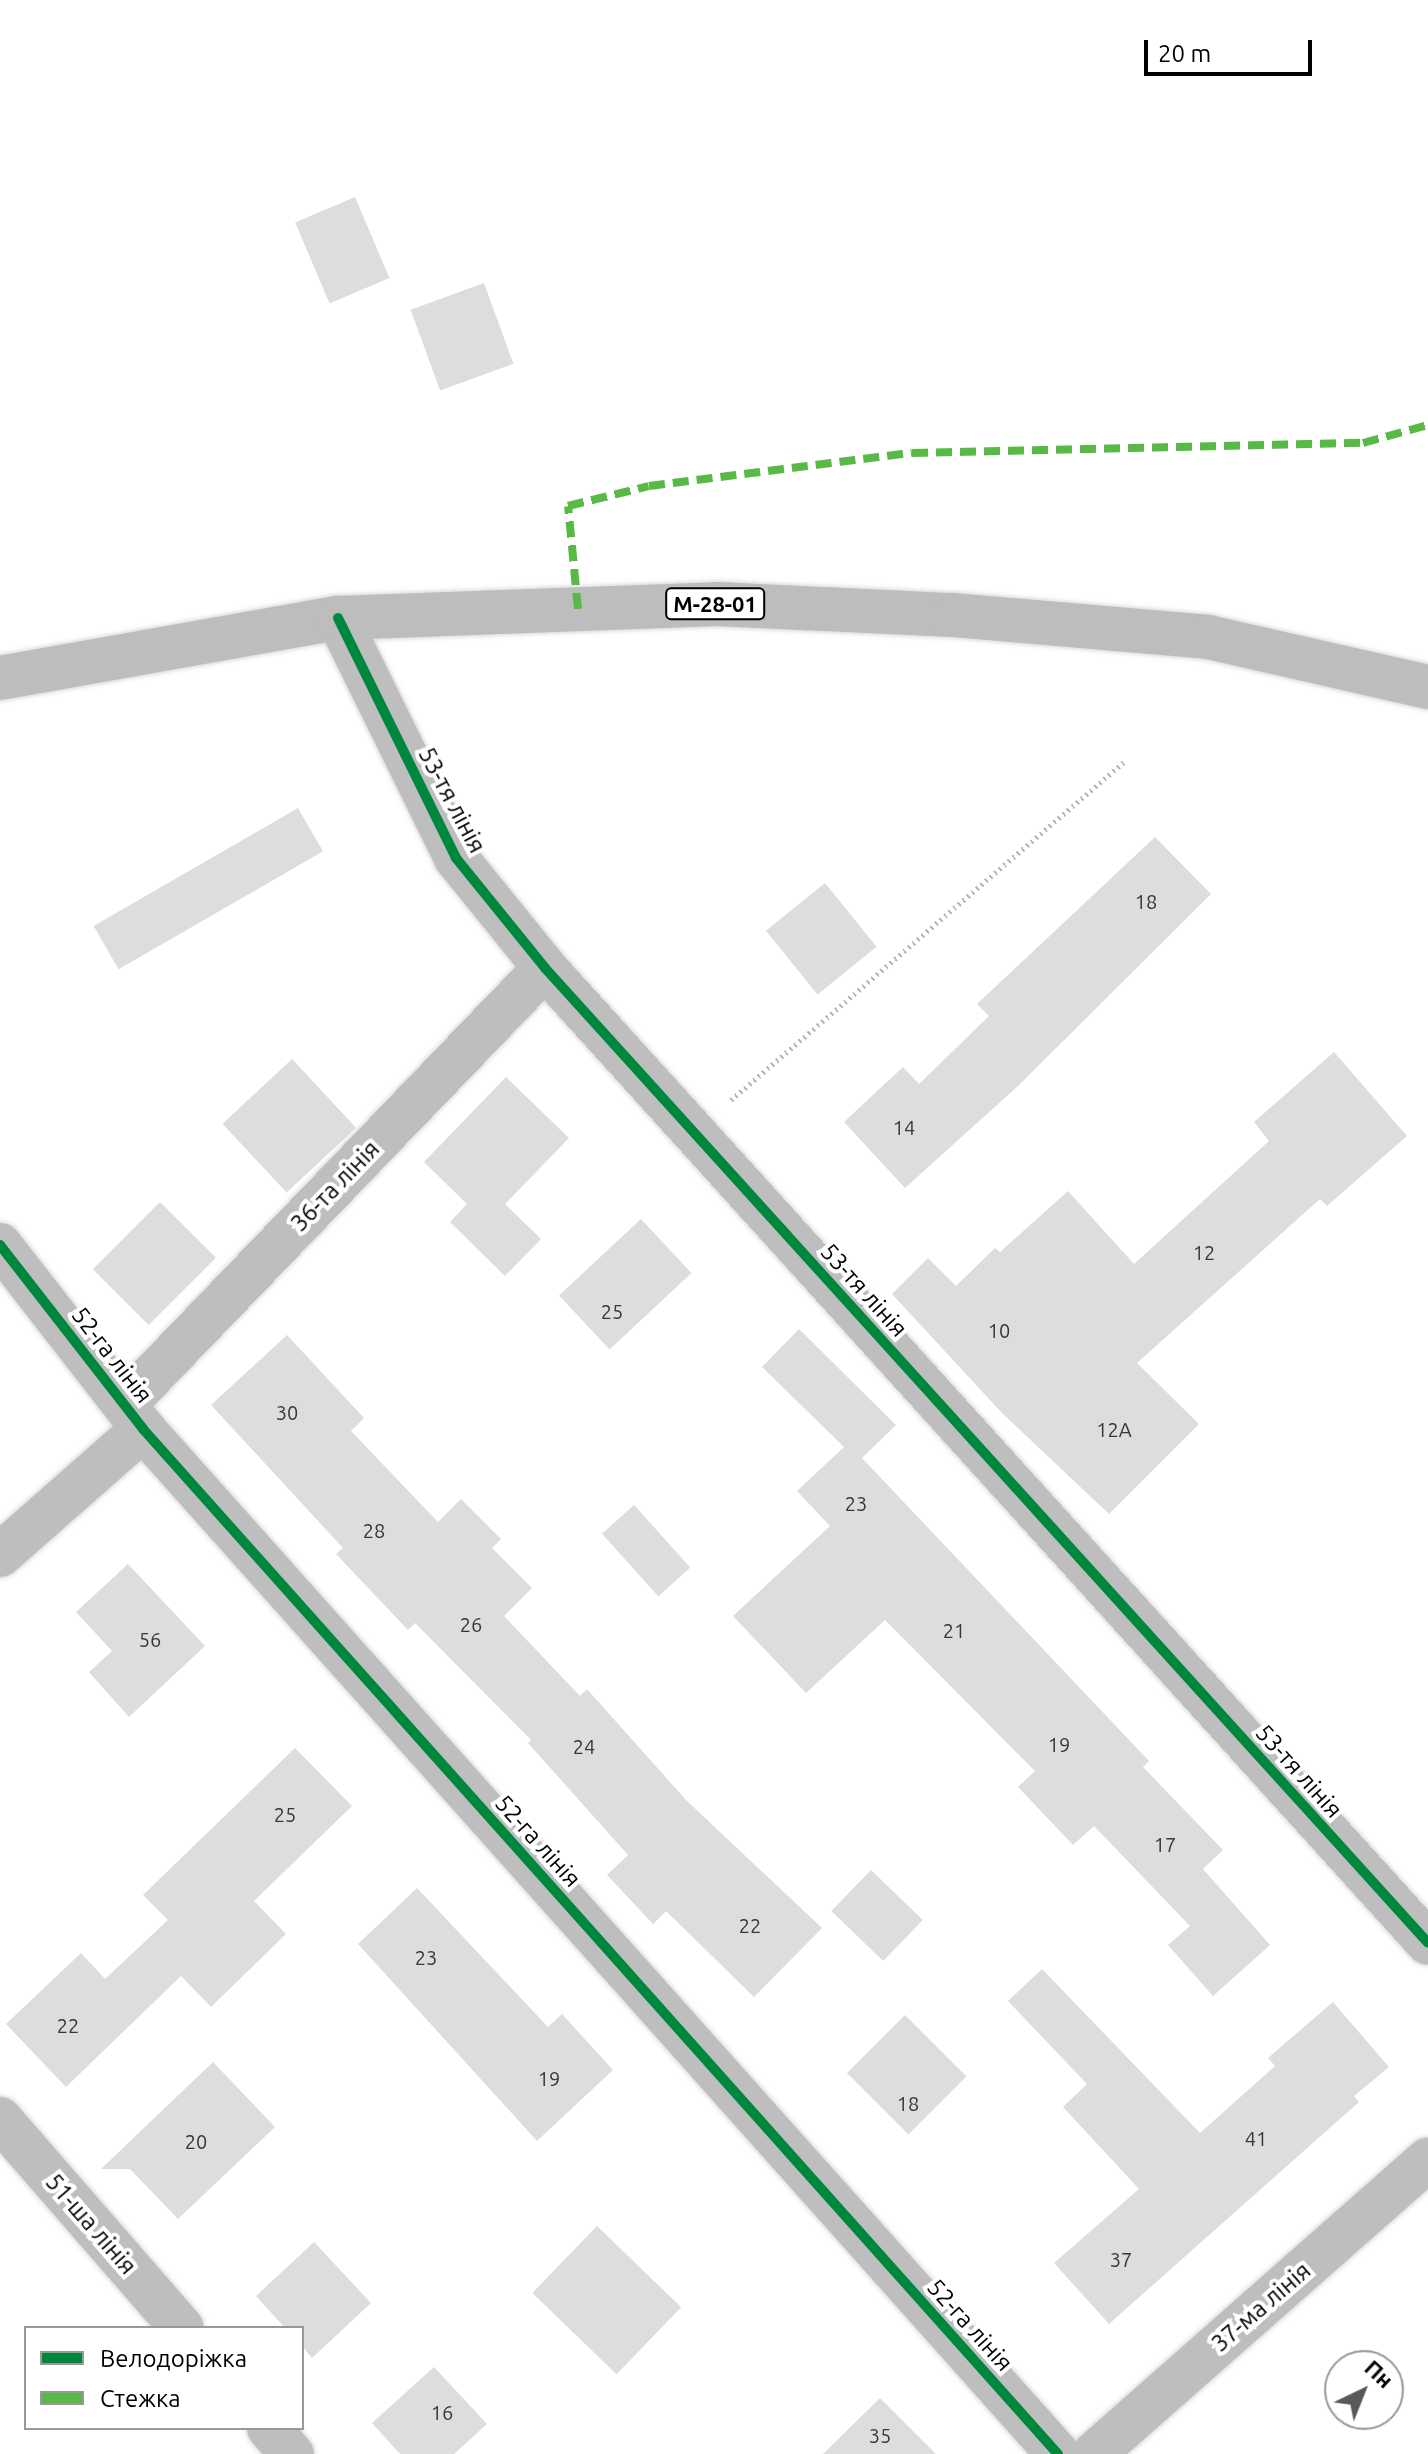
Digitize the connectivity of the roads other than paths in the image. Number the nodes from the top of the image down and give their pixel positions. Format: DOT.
graph roads {
  1 [pos="338,618"];
  2 [pos="0,678"];
  3 [pos="1428,687"];
  4 [pos="545,968"];
  5 [pos="0,1245"];
  6 [pos="134,1416"];
  7 [pos="0,1555"];
  8 [pos="1428,1943"];
  9 [pos="0,2119"];
  10 [pos="1428,2160"];
  11 [pos="180,2326"];
  12 [pos="271,2430"];
  13 [pos="292,2454"];
  14 [pos="1058,2454"];
  15 [pos="1094,2454"];
  1 -- 2 [label="highway, М-28-01"];
  1 -- 3 [label="highway, М-28-01"];
  1 -- 4 [label="street, 53-тя лінія"];
  4 -- 6 [label="street, 36-та лінія"];
  4 -- 8 [label="street, 53-тя лінія"];
  5 -- 6 [label="street, 52-га лінія"];
  6 -- 7 [label="street, 36-та лінія"];
  6 -- 14 [label="street, 52-га лінія"];
  9 -- 11 [label="street, 51-ша лінія"];
  10 -- 15 [label="street, 37-ма лінія"];
  12 -- 13 [label="street"];
}
